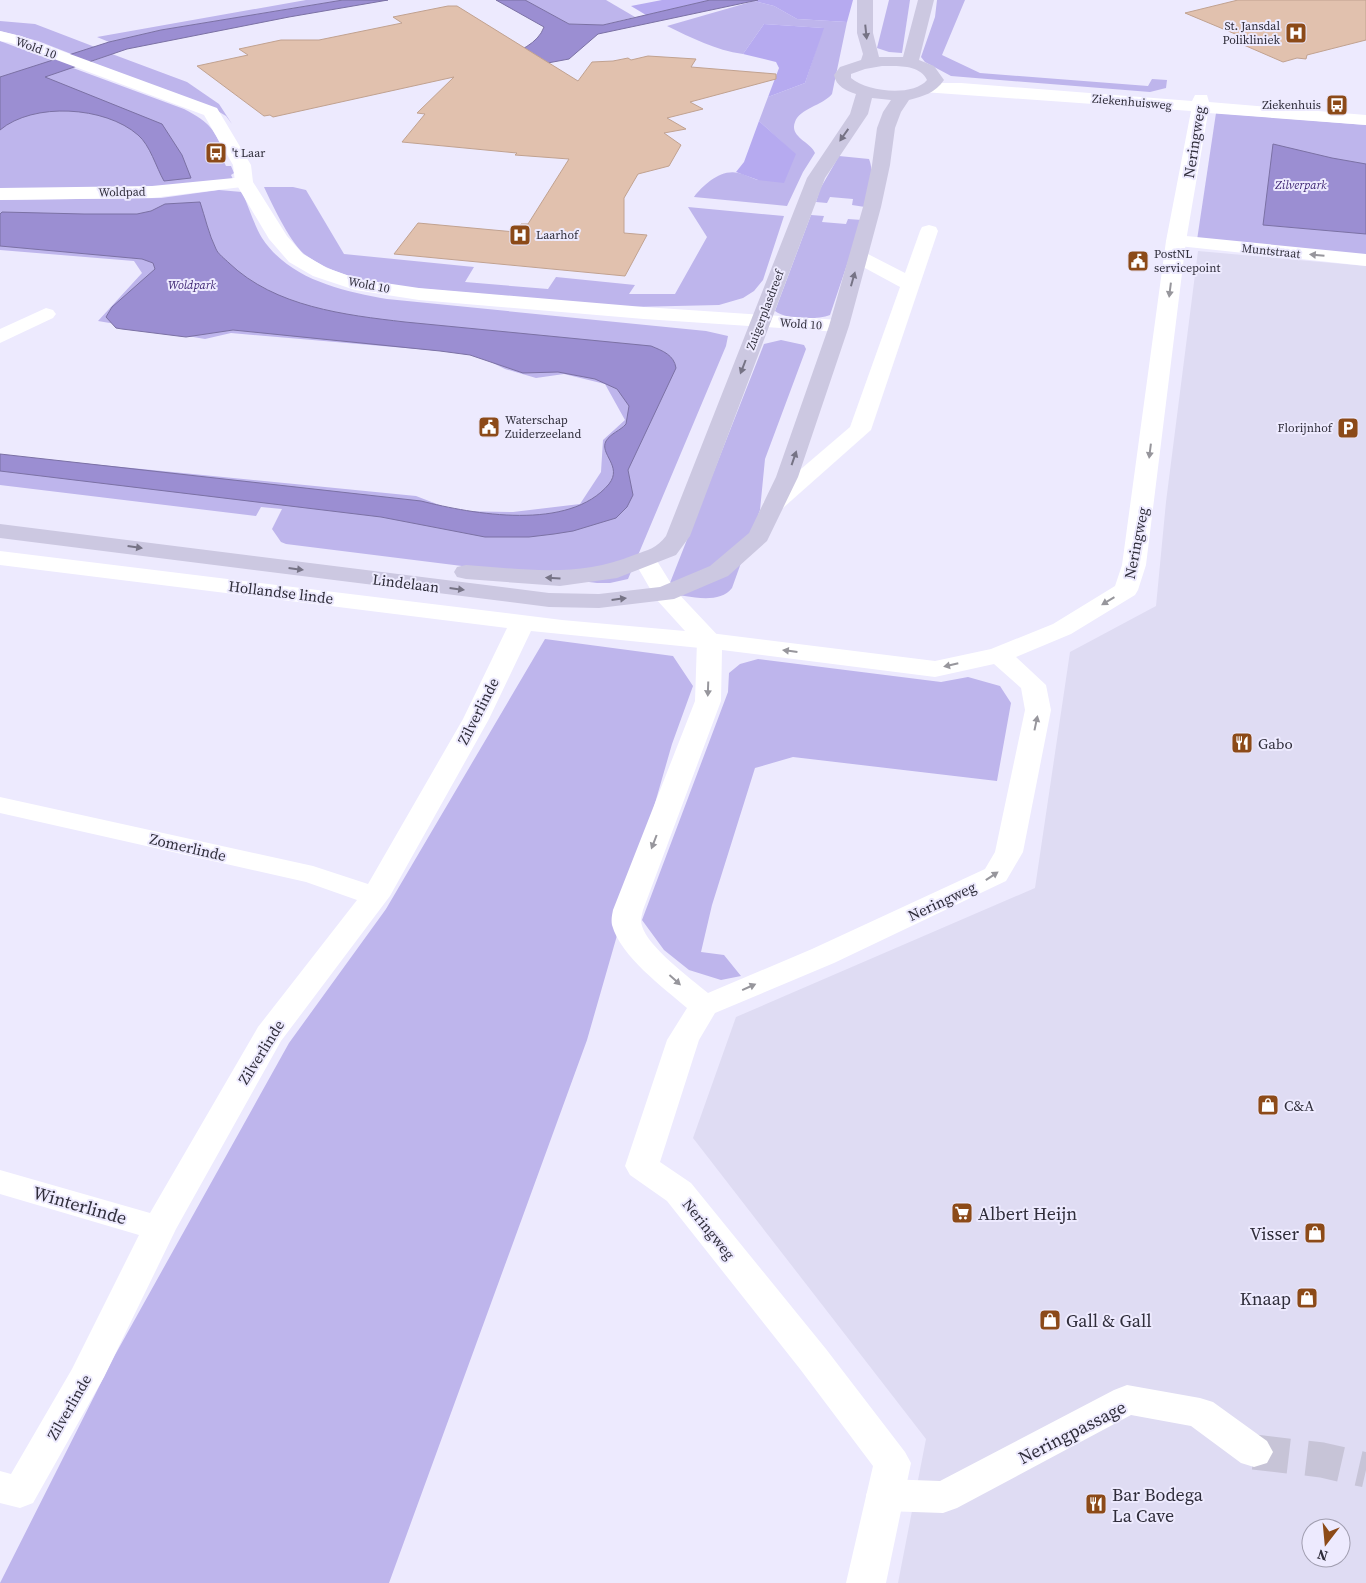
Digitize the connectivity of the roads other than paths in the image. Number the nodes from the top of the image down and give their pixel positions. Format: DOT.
graph roads {
  1 [pos="865,0"];
  2 [pos="926,0"];
  3 [pos="0,36"];
  4 [pos="869,62"];
  5 [pos="910,63"];
  6 [pos="932,82"];
  7 [pos="866,92"];
  8 [pos="903,95"];
  9 [pos="1201,103"];
  10 [pos="1366,112"];
  11 [pos="1366,120"];
  12 [pos="244,182"];
  13 [pos="0,194"];
  14 [pos="929,231"];
  15 [pos="1176,242"];
  16 [pos="859,257"];
  17 [pos="1366,260"];
  18 [pos="910,284"];
  19 [pos="46,314"];
  20 [pos="761,321"];
  21 [pos="839,326"];
  22 [pos="0,337"];
  23 [pos="775,503"];
  24 [pos="0,515"];
  25 [pos="0,531"];
  26 [pos="678,536"];
  27 [pos="0,558"];
  28 [pos="646,560"];
  29 [pos="665,594"];
  30 [pos="522,623"];
  31 [pos="710,641"];
  32 [pos="999,655"];
  33 [pos="0,805"];
  34 [pos="375,896"];
  35 [pos="704,1006"];
  36 [pos="0,1182"];
  37 [pos="159,1228"];
  38 [pos="1254,1452"];
  39 [pos="10,1490"];
  40 [pos="885,1495"];
  41 [pos="866,1583"];
  1 -- 4 [label="main road, one-way"];
  2 -- 5 [label="main road"];
  3 -- 12 [label="street, Wold 10"];
  4 -- 5 [label="main road"];
  4 -- 7 [label="main road"];
  5 -- 6 [label="main road"];
  6 -- 8 [label="main road"];
  6 -- 9 [label="street, Ziekenhuisweg"];
  7 -- 8 [label="main road"];
  7 -- 20 [label="main road, Zuigerplasdreef, one-way"];
  8 -- 16 [label="main road"];
  9 -- 10 [label="street, Ziekenhuisweg"];
  9 -- 11 [label="street, Ziekenhuisweg"];
  9 -- 15 [label="street, Neringweg"];
  12 -- 13 [label="street, Woldpad"];
  12 -- 20 [label="street, Wold 10"];
  14 -- 18 [label="street"];
  17 -- 15 [label="street, Muntstraat, one-way"];
  15 -- 32 [label="street, Neringweg, one-way"];
  16 -- 18 [label="street"];
  21 -- 16 [label="main road, one-way"];
  18 -- 23 [label="street"];
  19 -- 22 [label="street"];
  20 -- 21 [label="street, Wold 10"];
  20 -- 26 [label="main road, Zuigerplasdreef, one-way"];
  23 -- 21 [label="main road, one-way"];
  23 -- 29 [label="main road, Lindelaan"];
  28 -- 24 [label="main road, Lindelaan, one-way"];
  25 -- 29 [label="main road, Lindelaan, one-way"];
  26 -- 28 [label="main road, Lindelaan"];
  27 -- 30 [label="street, Hollandse linde"];
  28 -- 29 [label="street"];
  29 -- 31 [label="street"];
  30 -- 31 [label="street, Hollandse linde"];
  30 -- 34 [label="street, Zilverlinde"];
  32 -- 31 [label="street, Hollandse linde, one-way"];
  31 -- 35 [label="street, one-way"];
  35 -- 32 [label="street, Neringweg, one-way"];
  33 -- 34 [label="street, Zomerlinde"];
  34 -- 37 [label="street, Zilverlinde"];
  35 -- 40 [label="street, Neringweg"];
  36 -- 37 [label="street, Winterlinde"];
  37 -- 39 [label="street, Zilverlinde"];
  38 -- 40 [label="street, Neringpassage"];
  40 -- 41 [label="street, Neringweg"];
}
